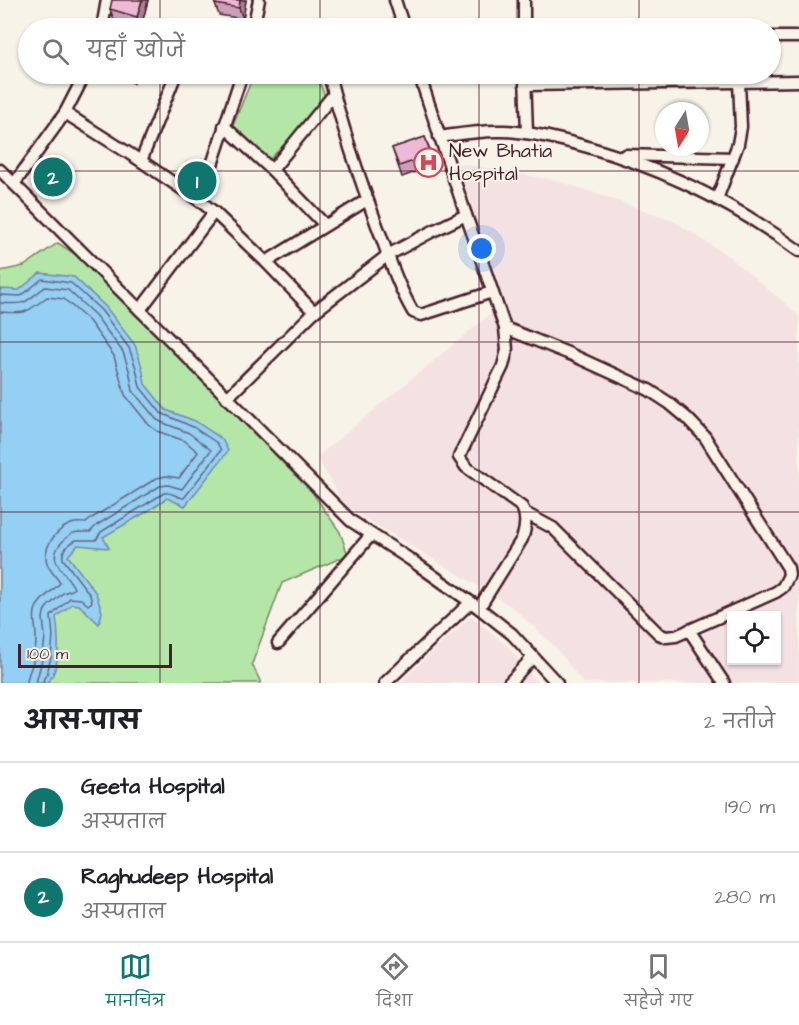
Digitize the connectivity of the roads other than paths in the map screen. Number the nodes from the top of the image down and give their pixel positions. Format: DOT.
graph roads {
  1 [pos="107,0"];
  2 [pos="259,0"];
  3 [pos="395,0"];
  4 [pos="524,0"];
  5 [pos="104,18"];
  6 [pos="255,18"];
  7 [pos="401,18"];
  8 [pos="524,18"];
  9 [pos="781,37"];
  10 [pos="799,37"];
  11 [pos="781,81"];
  12 [pos="799,81"];
  13 [pos="80,84"];
  14 [pos="172,84"];
  15 [pos="239,84"];
  16 [pos="332,84"];
  17 [pos="422,84"];
  18 [pos="525,84"];
  19 [pos="739,84"];
  20 [pos="334,94"];
  21 [pos="66,113"];
  22 [pos="225,126"];
  23 [pos="527,133"];
  24 [pos="439,137"];
  25 [pos="616,155"];
  26 [pos="733,158"];
  27 [pos="141,161"];
  28 [pos="0,170"];
  29 [pos="272,170"];
  30 [pos="14,184"];
  31 [pos="717,199"];
  32 [pos="367,200"];
  33 [pos="200,201"];
  34 [pos="213,212"];
  35 [pos="466,215"];
  36 [pos="325,225"];
  37 [pos="798,248"];
  38 [pos="388,255"];
  39 [pos="266,262"];
  40 [pos="492,292"];
  41 [pos="140,310"];
  42 [pos="314,312"];
  43 [pos="505,327"];
  44 [pos="227,398"];
  45 [pos="525,513"];
  46 [pos="371,535"];
  47 [pos="475,605"];
  48 [pos="689,630"];
  49 [pos="278,643"];
  50 [pos="533,657"];
  51 [pos="386,683"];
  52 [pos="508,683"];
  53 [pos="557,683"];
  54 [pos="724,683"];
  1 -- 5 [label="street"];
  2 -- 6 [label="street"];
  3 -- 7 [label="street"];
  4 -- 8 [label="street"];
  9 -- 10 [label="street"];
  11 -- 12 [label="street"];
  13 -- 21 [label="street"];
  14 -- 27 [label="street"];
  15 -- 22 [label="street"];
  16 -- 20 [label="street"];
  17 -- 24 [label="street"];
  18 -- 23 [label="street"];
  19 -- 26 [label="street"];
  20 -- 29 [label="street"];
  20 -- 32 [label="street"];
  21 -- 27 [label="street"];
  21 -- 30 [label="street"];
  22 -- 29 [label="street"];
  22 -- 33 [label="street"];
  23 -- 24 [label="street"];
  23 -- 25 [label="street"];
  24 -- 35 [label="street"];
  25 -- 26 [label="street"];
  25 -- 31 [label="street"];
  26 -- 31 [label="street"];
  27 -- 33 [label="street"];
  28 -- 30 [label="street"];
  29 -- 36 [label="street"];
  30 -- 41 [label="street"];
  31 -- 37 [label="street"];
  32 -- 36 [label="street"];
  32 -- 38 [label="street"];
  33 -- 34 [label="street"];
  34 -- 39 [label="street"];
  34 -- 41 [label="street"];
  35 -- 38 [label="street"];
  35 -- 40 [label="street"];
  36 -- 39 [label="street"];
  38 -- 40 [label="street"];
  38 -- 42 [label="street"];
  39 -- 42 [label="street"];
  40 -- 43 [label="street"];
  41 -- 44 [label="street"];
  42 -- 44 [label="street"];
  43 -- 45 [label="street"];
  43 -- 48 [label="street"];
  44 -- 46 [label="street"];
  45 -- 47 [label="street"];
  45 -- 48 [label="street"];
  46 -- 47 [label="street"];
  46 -- 49 [label="street"];
  47 -- 50 [label="street"];
  47 -- 51 [label="street"];
  48 -- 54 [label="street"];
  50 -- 52 [label="street"];
  50 -- 53 [label="street"];
}
